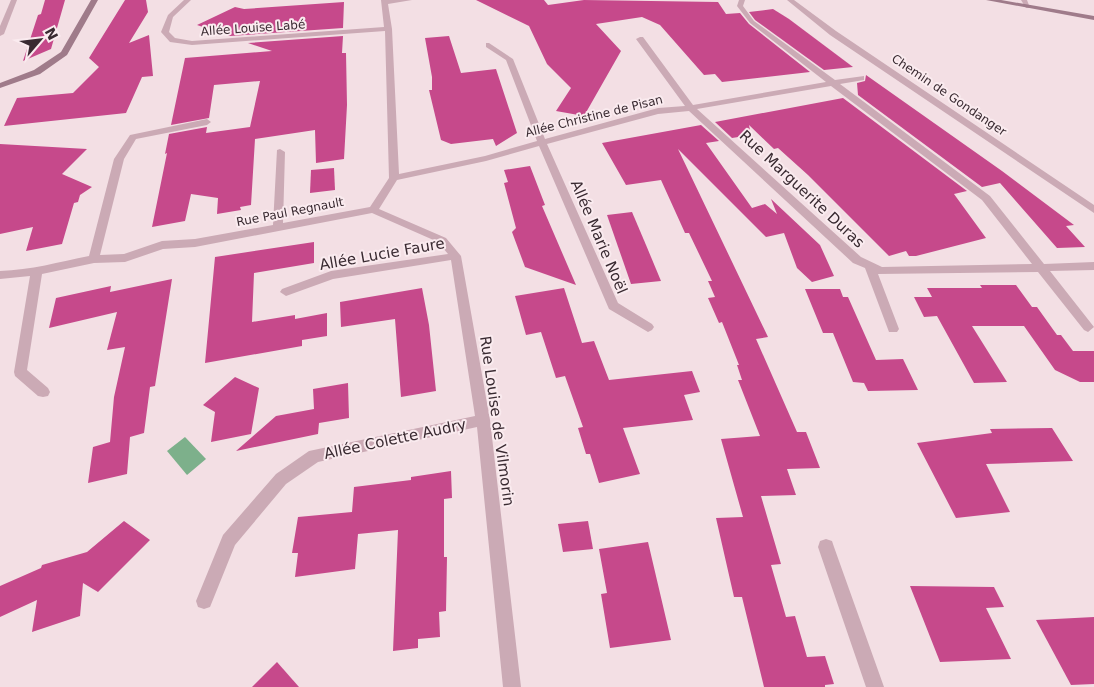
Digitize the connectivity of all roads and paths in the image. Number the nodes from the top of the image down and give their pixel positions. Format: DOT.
graph roads {
  1 [pos="14,0"];
  2 [pos="95,0"];
  3 [pos="188,0"];
  4 [pos="409,0"];
  5 [pos="742,0"];
  6 [pos="790,0"];
  7 [pos="989,0"];
  8 [pos="385,1"];
  9 [pos="1026,4"];
  10 [pos="1094,18"];
  11 [pos="388,29"];
  12 [pos="0,34"];
  13 [pos="640,39"];
  14 [pos="490,45"];
  15 [pos="861,78"];
  16 [pos="834,83"];
  17 [pos="0,86"];
  18 [pos="691,108"];
  19 [pos="207,122"];
  20 [pos="541,142"];
  21 [pos="280,152"];
  22 [pos="394,178"];
  23 [pos="373,210"];
  24 [pos="1094,210"];
  25 [pos="278,229"];
  26 [pos="456,256"];
  27 [pos="94,259"];
  28 [pos="869,265"];
  29 [pos="1094,266"];
  30 [pos="1041,268"];
  31 [pos="37,269"];
  32 [pos="0,275"];
  33 [pos="286,292"];
  34 [pos="1088,326"];
  35 [pos="648,327"];
  36 [pos="893,329"];
  37 [pos="42,392"];
  38 [pos="483,420"];
  39 [pos="826,547"];
  40 [pos="204,601"];
  41 [pos="512,687"];
  42 [pos="875,687"];
  1 -- 12 [label="street"];
  2 -- 17 [label="street"];
  3 -- 11 [label="street, Allée Louise Labé"];
  4 -- 8 [label="street"];
  5 -- 16 [label="street"];
  6 -- 24 [label="street, Chemin de Gondanger"];
  7 -- 9 [label="street"];
  8 -- 11 [label="street"];
  9 -- 10 [label="street"];
  11 -- 22 [label="street"];
  13 -- 18 [label="street, Rue Marguerite Duras"];
  14 -- 20 [label="street, Allée Marie Noël"];
  15 -- 16 [label="street, Allée Christine de Pisan"];
  16 -- 18 [label="street, Allée Christine de Pisan"];
  16 -- 30 [label="street"];
  18 -- 20 [label="street, Allée Christine de Pisan"];
  18 -- 28 [label="street, Rue Marguerite Duras"];
  19 -- 27 [label="street"];
  20 -- 22 [label="street, Allée Christine de Pisan"];
  20 -- 35 [label="street, Allée Marie Noël"];
  21 -- 25 [label="street"];
  22 -- 23 [label="street"];
  23 -- 25 [label="street, Rue Paul Regnault"];
  23 -- 26 [label="street"];
  25 -- 27 [label="street, Rue Paul Regnault"];
  26 -- 33 [label="street, Allée Lucie Faure"];
  26 -- 38 [label="street, Rue Louise de Vilmorin"];
  27 -- 31 [label="street, Rue Paul Regnault"];
  28 -- 30 [label="street, Rue Marguerite Duras"];
  28 -- 36 [label="street"];
  29 -- 30 [label="street, Rue Marguerite Duras"];
  30 -- 34 [label="street"];
  31 -- 32 [label="street, Rue Paul Regnault"];
  31 -- 37 [label="street"];
  38 -- 40 [label="street, Allée Colette Audry"];
  38 -- 41 [label="street, Rue Louise de Vilmorin"];
  39 -- 42 [label="street"];
}
